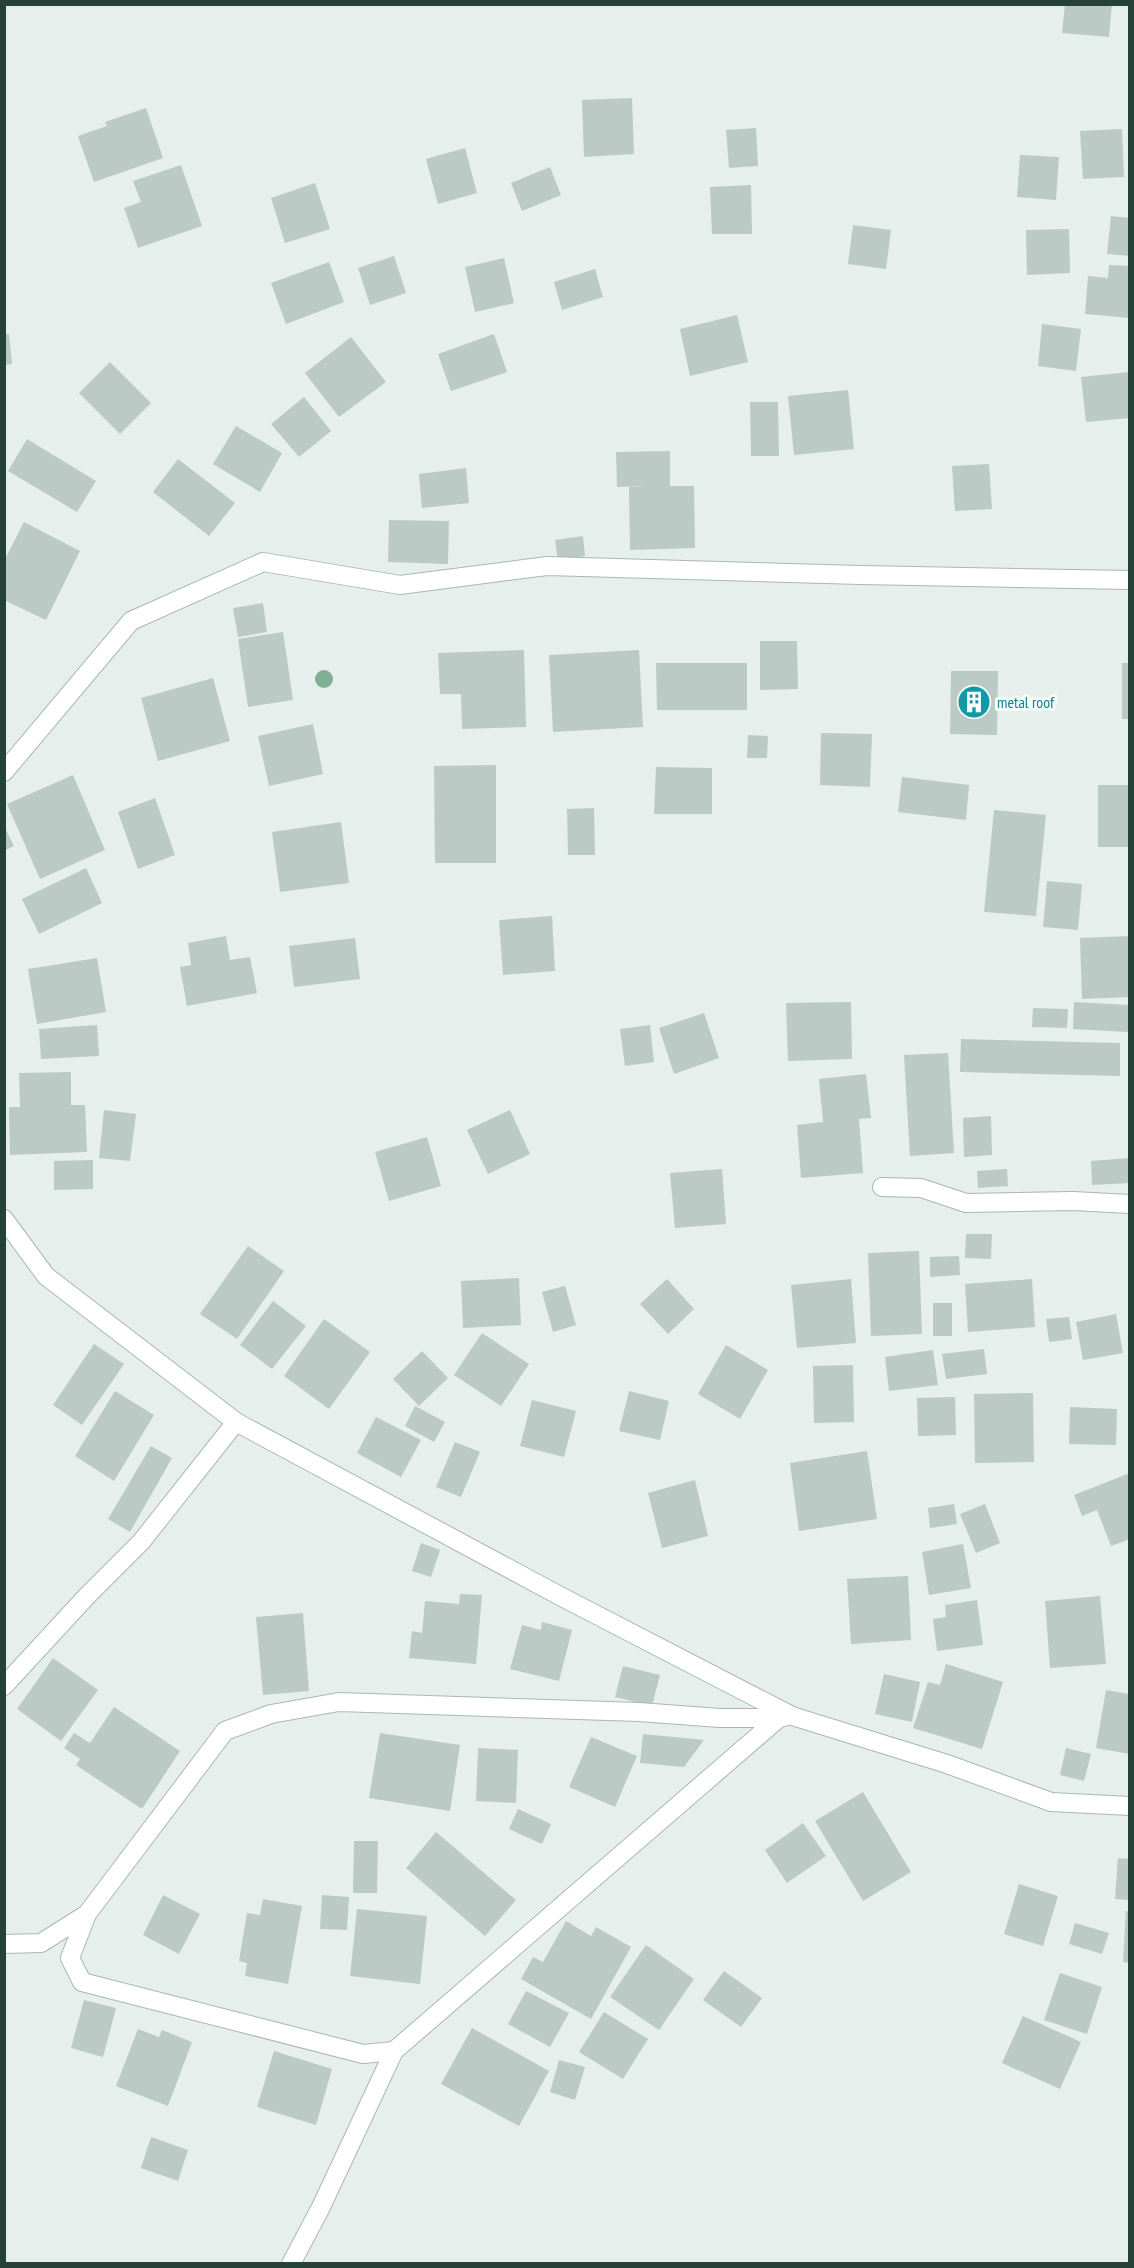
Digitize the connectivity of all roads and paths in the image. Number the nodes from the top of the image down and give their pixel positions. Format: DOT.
graph roads {
  1 [pos="1130,580"];
  2 [pos="4,772"];
  3 [pos="882,1187"];
  4 [pos="1130,1204"];
  5 [pos="4,1219"];
  6 [pos="236,1422"];
  7 [pos="4,1686"];
  8 [pos="785,1717"];
  9 [pos="1130,1806"];
  10 [pos="87,1914"];
  11 [pos="4,1944"];
  12 [pos="394,2051"];
  13 [pos="291,2264"];
  1 -- 2 [label="street"];
  3 -- 4 [label="street"];
  5 -- 6 [label="street"];
  6 -- 7 [label="street"];
  6 -- 8 [label="street"];
  8 -- 9 [label="street"];
  8 -- 10 [label="street"];
  8 -- 12 [label="street"];
  10 -- 11 [label="street"];
  10 -- 12 [label="street"];
  12 -- 13 [label="street"];
}
